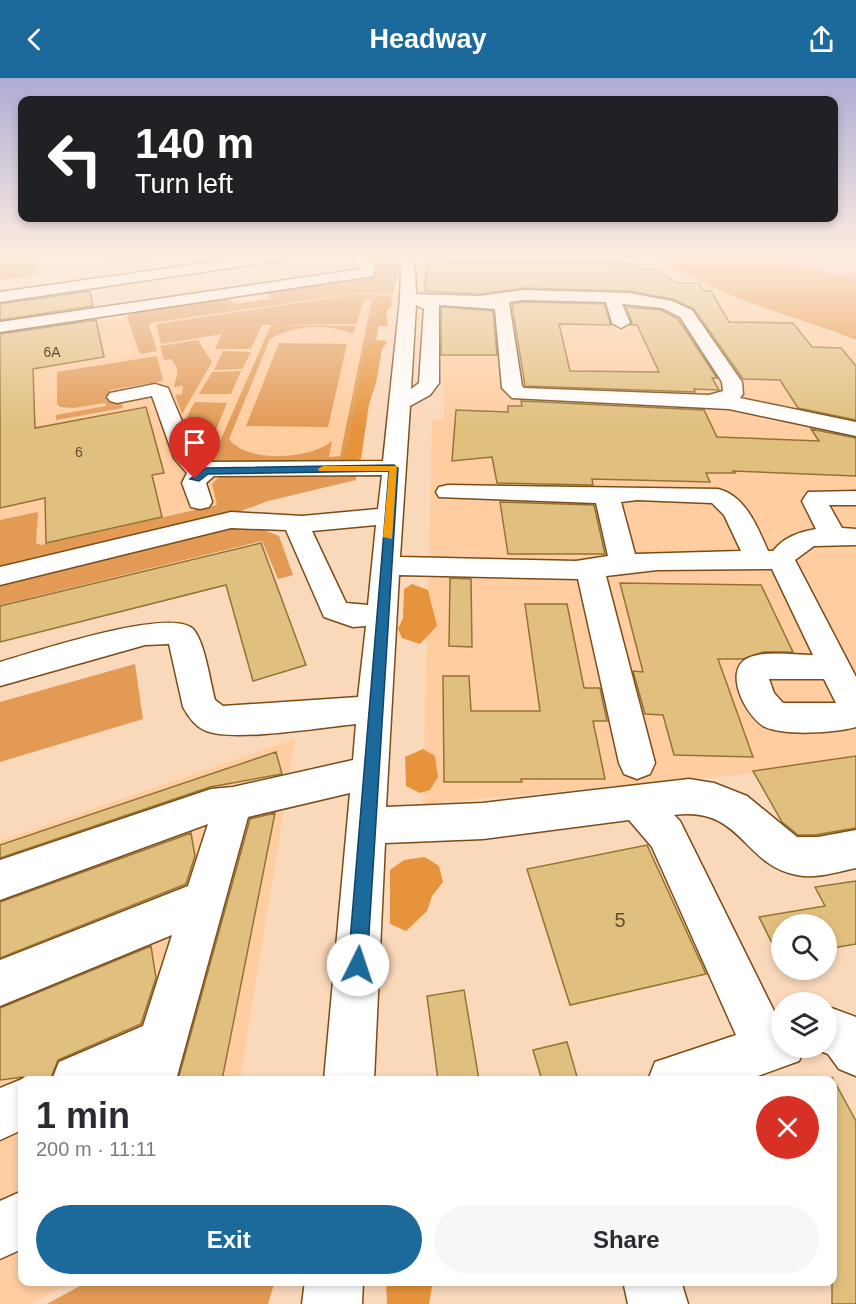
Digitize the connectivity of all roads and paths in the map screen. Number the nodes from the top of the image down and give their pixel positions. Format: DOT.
graph roads {
  1 [pos="131,313"];
  2 [pos="411,313"];
  3 [pos="505,313"];
  4 [pos="617,313"];
  5 [pos="684,313"];
  6 [pos="621,323"];
  7 [pos="0,327"];
  8 [pos="117,397"];
  9 [pos="710,401"];
  10 [pos="856,429"];
  11 [pos="394,468"];
  12 [pos="206,471"];
  13 [pos="448,492"];
  14 [pos="607,496"];
  15 [pos="856,498"];
  16 [pos="200,502"];
  17 [pos="389,516"];
  18 [pos="296,524"];
  19 [pos="845,536"];
  20 [pos="770,561"];
  21 [pos="387,566"];
  22 [pos="599,568"];
  23 [pos="0,576"];
  24 [pos="384,615"];
  25 [pos="834,667"];
  26 [pos="0,674"];
  27 [pos="374,709"];
  28 [pos="371,772"];
  29 [pos="637,783"];
  30 [pos="233,804"];
  31 [pos="368,826"];
  32 [pos="856,849"];
  33 [pos="0,880"];
  34 [pos="204,901"];
  35 [pos="0,983"];
  36 [pos="837,1033"];
  37 [pos="771,1040"];
  38 [pos="771,1047"];
  39 [pos="856,1052"];
  40 [pos="157,1061"];
  41 [pos="94,1076"];
  42 [pos="349,1076"];
  43 [pos="685,1076"];
  44 [pos="18,1106"];
  45 [pos="0,1114"];
  46 [pos="18,1221"];
  47 [pos="0,1231"];
  48 [pos="334,1286"];
  49 [pos="653,1286"];
  50 [pos="332,1304"];
  51 [pos="658,1304"];
  1 -- 7 [label="street"];
  2 -- 11 [label="street"];
  3 -- 9 [label="street"];
  4 -- 6 [label="street"];
  5 -- 9 [label="street"];
  8 -- 12 [label="street"];
  9 -- 10 [label="street"];
  11 -- 12 [label="street"];
  11 -- 17 [label="street"];
  12 -- 16 [label="street"];
  13 -- 14 [label="street"];
  14 -- 20 [label="street"];
  14 -- 22 [label="street"];
  15 -- 19 [label="street"];
  17 -- 18 [label="street"];
  17 -- 21 [label="street"];
  18 -- 23 [label="street"];
  18 -- 24 [label="street"];
  19 -- 20 [label="street"];
  20 -- 22 [label="street"];
  20 -- 25 [label="street"];
  21 -- 22 [label="street"];
  21 -- 24 [label="street"];
  22 -- 29 [label="street"];
  24 -- 27 [label="street"];
  26 -- 27 [label="street"];
  27 -- 28 [label="street"];
  28 -- 30 [label="street"];
  28 -- 31 [label="street"];
  29 -- 31 [label="street"];
  29 -- 32 [label="street"];
  29 -- 37 [label="street"];
  30 -- 33 [label="street"];
  30 -- 34 [label="street"];
  31 -- 42 [label="street"];
  34 -- 35 [label="street"];
  34 -- 40 [label="street"];
  36 -- 39 [label="street"];
  38 -- 43 [label="street"];
  40 -- 41 [label="street"];
  44 -- 45 [label="street"];
  46 -- 47 [label="street"];
  48 -- 50 [label="street"];
  49 -- 51 [label="street"];
}
